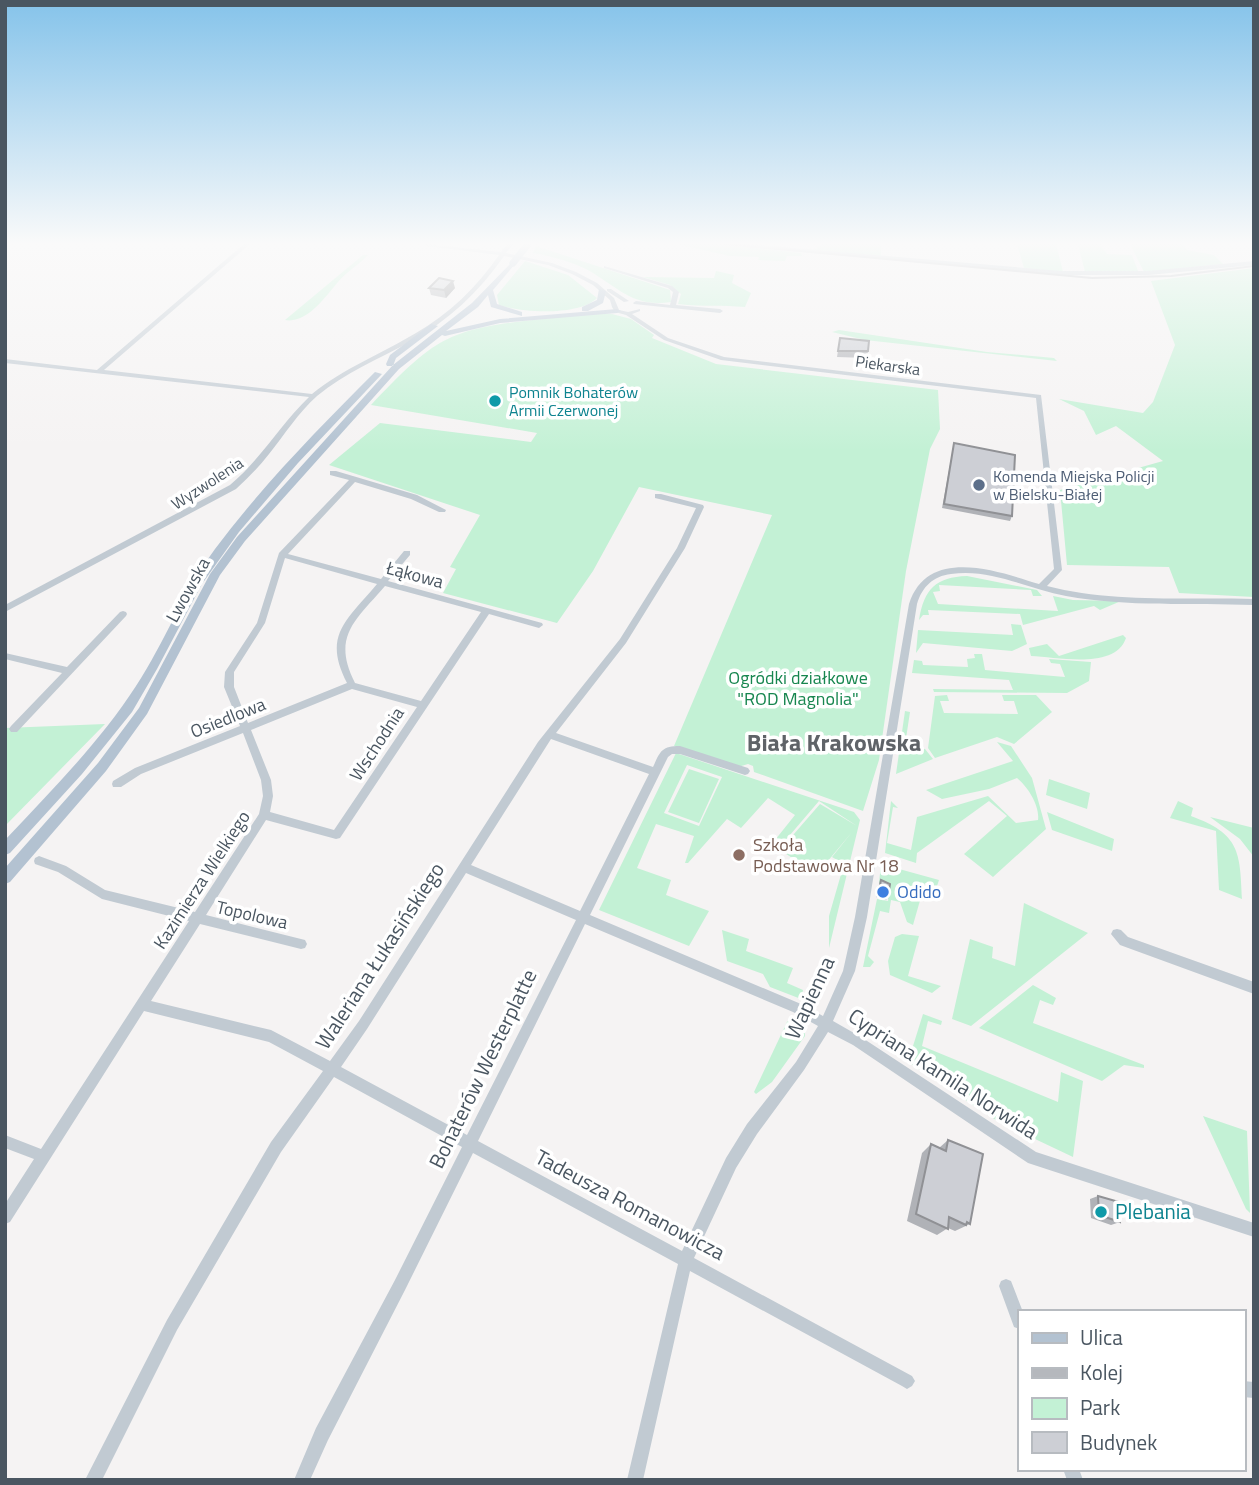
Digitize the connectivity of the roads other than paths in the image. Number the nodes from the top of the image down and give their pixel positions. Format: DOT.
graph roads {
  1 [pos="166,313"];
  2 [pos="455,313"];
  3 [pos="463,313"];
  4 [pos="514,313"];
  5 [pos="535,313"];
  6 [pos="570,313"];
  7 [pos="646,313"];
  8 [pos="628,314"];
  9 [pos="434,329"];
  10 [pos="429,341"];
  11 [pos="693,349"];
  12 [pos="5,361"];
  13 [pos="99,371"];
  14 [pos="313,396"];
  15 [pos="333,473"];
  16 [pos="354,479"];
  17 [pos="658,496"];
  18 [pos="442,510"];
  19 [pos="407,553"];
  20 [pos="282,555"];
  21 [pos="381,582"];
  22 [pos="1041,587"];
  23 [pos="1254,601"];
  24 [pos="5,609"];
  25 [pos="487,610"];
  26 [pos="123,614"];
  27 [pos="539,625"];
  28 [pos="5,656"];
  29 [pos="68,671"];
  30 [pos="352,685"];
  31 [pos="421,705"];
  32 [pos="246,728"];
  33 [pos="14,729"];
  34 [pos="549,734"];
  35 [pos="745,771"];
  36 [pos="655,772"];
  37 [pos="117,784"];
  38 [pos="264,815"];
  39 [pos="5,849"];
  40 [pos="39,861"];
  41 [pos="464,867"];
  42 [pos="5,878"];
  43 [pos="582,916"];
  44 [pos="197,920"];
  45 [pos="1117,934"];
  46 [pos="301,944"];
  47 [pos="1254,988"];
  48 [pos="143,1005"];
  49 [pos="826,1024"];
  50 [pos="331,1070"];
  51 [pos="5,1141"];
  52 [pos="469,1143"];
  53 [pos="45,1157"];
  54 [pos="5,1217"];
  55 [pos="1254,1230"];
  56 [pos="686,1259"];
  57 [pos="1006,1286"];
  58 [pos="1018,1319"];
  59 [pos="907,1381"];
  60 [pos="93,1480"];
  61 [pos="302,1480"];
  62 [pos="635,1480"];
  1 -- 13 [label="street"];
  2 -- 9 [label="main road, Wyzwolenia"];
  3 -- 10 [label="main road, Wyzwolenia"];
  4 -- 5 [label="main road"];
  6 -- 10 [label="main road"];
  7 -- 11 [label="street, Piekarska"];
  8 -- 11 [label="street, Piekarska"];
  9 -- 14 [label="street, Wyzwolenia"];
  9 -- 39 [label="main road, Lwowska"];
  10 -- 42 [label="main road, Lwowska"];
  11 -- 22 [label="street, Piekarska"];
  12 -- 13 [label="street"];
  13 -- 14 [label="street"];
  14 -- 24 [label="street, Wyzwolenia"];
  15 -- 16 [label="street"];
  16 -- 18 [label="street"];
  16 -- 20 [label="street, Kazimierza Wielkiego"];
  17 -- 34 [label="street, Waleriana Łukasińskiego"];
  19 -- 21 [label="street"];
  20 -- 21 [label="street, Łąkowa"];
  20 -- 32 [label="street, Kazimierza Wielkiego"];
  21 -- 25 [label="street, Łąkowa"];
  21 -- 30 [label="street"];
  22 -- 23 [label="street, Wapienna"];
  22 -- 49 [label="street, Wapienna"];
  25 -- 27 [label="street, Łąkowa"];
  25 -- 31 [label="street, Wschodnia"];
  26 -- 29 [label="street"];
  28 -- 29 [label="street"];
  29 -- 33 [label="street"];
  30 -- 31 [label="street"];
  30 -- 32 [label="street, Osiedlowa"];
  31 -- 38 [label="street, Wschodnia"];
  32 -- 37 [label="street, Osiedlowa"];
  32 -- 38 [label="street, Kazimierza Wielkiego"];
  34 -- 36 [label="street"];
  34 -- 41 [label="street, Waleriana Łukasińskiego"];
  35 -- 36 [label="street, Bohaterów Westerplatte"];
  36 -- 43 [label="street, Bohaterów Westerplatte"];
  38 -- 44 [label="street, Kazimierza Wielkiego"];
  40 -- 44 [label="street, Topolowa"];
  41 -- 43 [label="street, Cypriana Kamila Norwida"];
  41 -- 50 [label="street, Waleriana Łukasińskiego"];
  43 -- 49 [label="street, Cypriana Kamila Norwida"];
  43 -- 52 [label="street, Bohaterów Westerplatte"];
  44 -- 46 [label="street, Topolowa"];
  44 -- 48 [label="street, Kazimierza Wielkiego"];
  45 -- 47 [label="street"];
  48 -- 50 [label="street, Tadeusza Romanowicza"];
  48 -- 53 [label="street, Kazimierza Wielkiego"];
  49 -- 55 [label="street, Cypriana Kamila Norwida"];
  49 -- 56 [label="street, Wapienna"];
  50 -- 52 [label="street, Tadeusza Romanowicza"];
  50 -- 60 [label="street, Waleriana Łukasińskiego"];
  51 -- 53 [label="street"];
  52 -- 56 [label="street, Tadeusza Romanowicza"];
  52 -- 61 [label="street, Bohaterów Westerplatte"];
  53 -- 54 [label="street, Kazimierza Wielkiego"];
  56 -- 59 [label="street, Tadeusza Romanowicza"];
  56 -- 62 [label="street, Wapienna"];
  57 -- 58 [label="street"];
}
